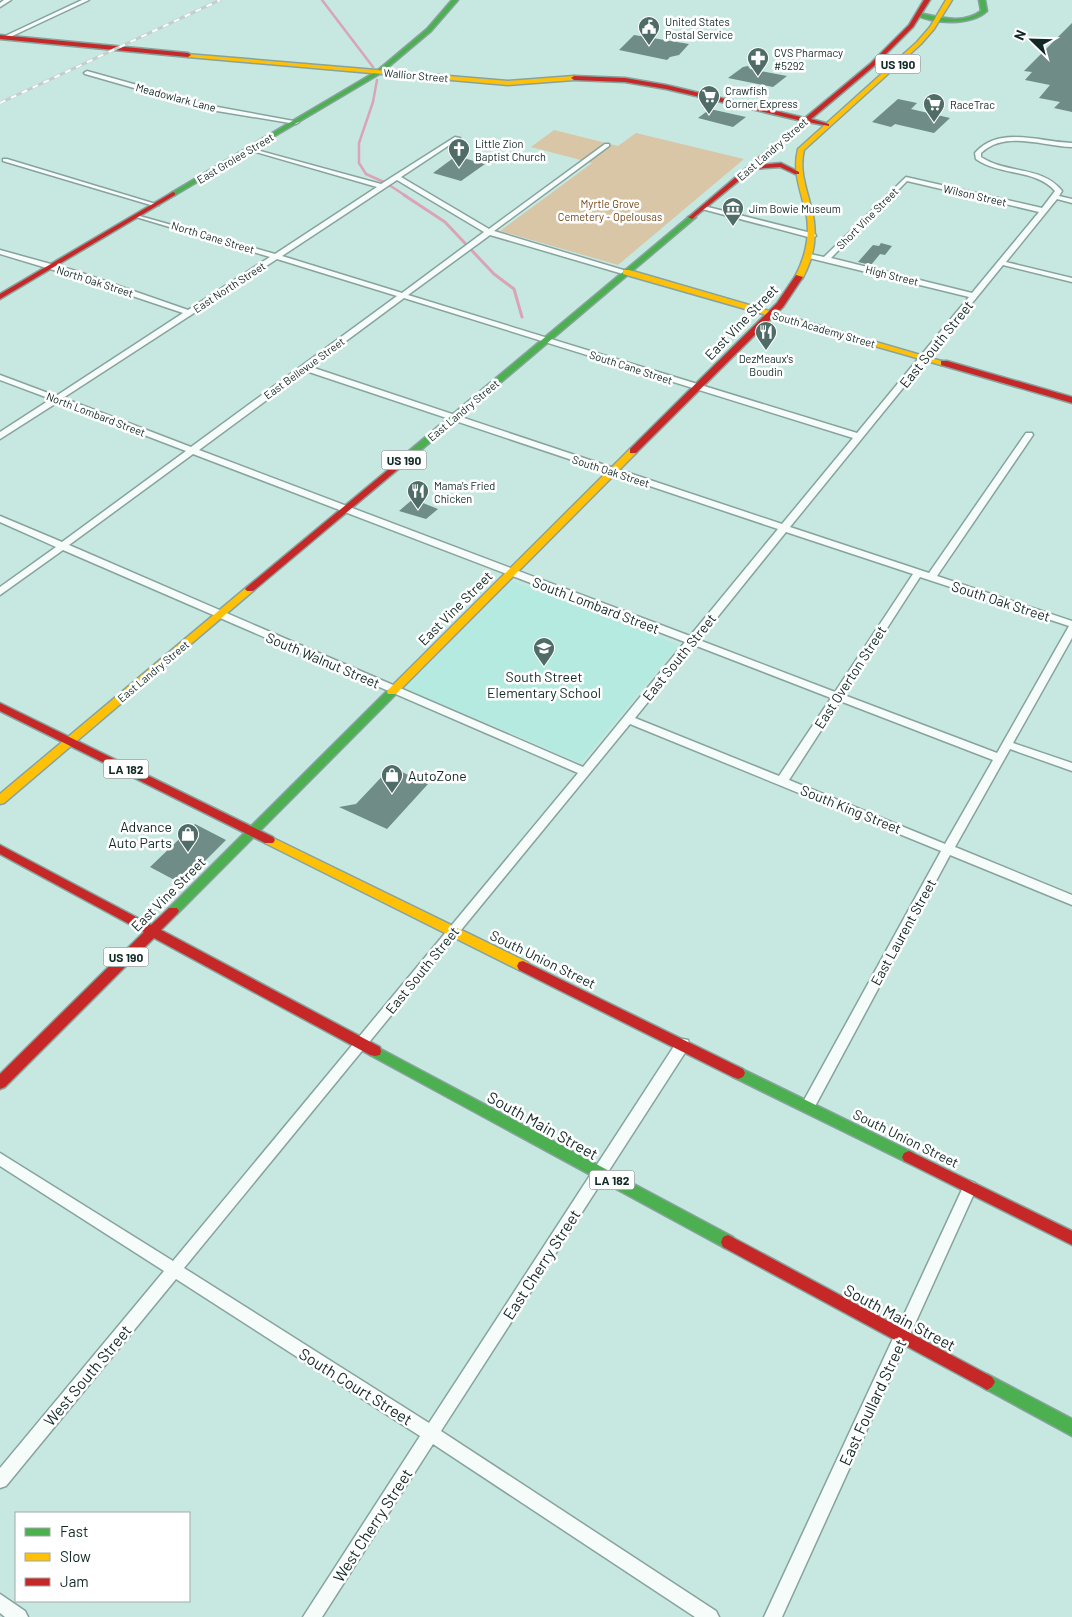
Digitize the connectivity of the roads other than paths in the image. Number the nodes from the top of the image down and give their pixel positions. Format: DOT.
graph roads {
  1 [pos="8,0"];
  2 [pos="86,0"];
  3 [pos="455,0"];
  4 [pos="927,0"];
  5 [pos="949,0"];
  6 [pos="982,0"];
  7 [pos="0,5"];
  8 [pos="920,14"];
  9 [pos="939,18"];
  10 [pos="3,37"];
  11 [pos="87,72"];
  12 [pos="378,72"];
  13 [pos="807,120"];
  14 [pos="831,121"];
  15 [pos="296,122"];
  16 [pos="457,138"];
  17 [pos="607,145"];
  18 [pos="1072,145"];
  19 [pos="251,149"];
  20 [pos="5,160"];
  21 [pos="753,167"];
  22 [pos="797,173"];
  23 [pos="398,178"];
  24 [pos="906,179"];
  25 [pos="386,185"];
  26 [pos="1055,197"];
  27 [pos="1072,201"];
  28 [pos="156,205"];
  29 [pos="704,208"];
  30 [pos="1044,211"];
  31 [pos="138,216"];
  32 [pos="489,232"];
  33 [pos="812,236"];
  34 [pos="0,252"];
  35 [pos="808,256"];
  36 [pos="276,257"];
  37 [pos="827,258"];
  38 [pos="1002,263"];
  39 [pos="50,267"];
  40 [pos="626,272"];
  41 [pos="1072,280"];
  42 [pos="403,295"];
  43 [pos="975,296"];
  44 [pos="0,297"];
  45 [pos="189,313"];
  46 [pos="771,313"];
  47 [pos="545,340"];
  48 [pos="924,358"];
  49 [pos="305,368"];
  50 [pos="0,377"];
  51 [pos="697,388"];
  52 [pos="57,399"];
  53 [pos="1072,400"];
  54 [pos="452,419"];
  55 [pos="1029,435"];
  56 [pos="0,436"];
  57 [pos="860,438"];
  58 [pos="193,451"];
  59 [pos="613,472"];
  60 [pos="346,509"];
  61 [pos="0,519"];
  62 [pos="784,529"];
  63 [pos="62,546"];
  64 [pos="512,573"];
  65 [pos="918,573"];
  66 [pos="931,578"];
  67 [pos="0,592"];
  68 [pos="220,615"];
  69 [pos="1072,624"];
  70 [pos="1072,629"];
  71 [pos="692,641"];
  72 [pos="394,690"];
  73 [pos="836,697"];
  74 [pos="0,707"];
  75 [pos="629,719"];
  76 [pos="68,741"];
  77 [pos="1006,744"];
  78 [pos="999,758"];
  79 [pos="1072,767"];
  80 [pos="585,772"];
  81 [pos="782,781"];
  82 [pos="0,800"];
  83 [pos="252,831"];
  84 [pos="0,849"];
  85 [pos="948,849"];
  86 [pos="1072,900"];
  87 [pos="152,931"];
  88 [pos="454,932"];
  89 [pos="360,1044"];
  90 [pos="683,1044"];
  91 [pos="0,1084"];
  92 [pos="808,1106"];
  93 [pos="0,1159"];
  94 [pos="599,1174"];
  95 [pos="970,1187"];
  96 [pos="1072,1238"];
  97 [pos="174,1270"];
  98 [pos="903,1336"];
  99 [pos="1072,1428"];
  100 [pos="432,1434"];
  101 [pos="0,1480"];
  102 [pos="0,1602"];
  103 [pos="19,1617"];
  104 [pos="312,1617"];
  105 [pos="710,1617"];
  106 [pos="773,1617"];
  1 -- 7 [label="street"];
  2 -- 10 [label="street"];
  3 -- 12 [label="main road, East Grolee Street"];
  4 -- 8 [label="main road, US 190"];
  5 -- 9 [label="main road, US 190"];
  6 -- 9 [label="main road"];
  8 -- 9 [label="main road"];
  8 -- 13 [label="main road, East Landry Street / US 190"];
  9 -- 14 [label="main road, US 190"];
  10 -- 12 [label="main road, Wallior Street"];
  11 -- 15 [label="street, Meadowlark Lane"];
  12 -- 13 [label="main road, Wallior Street"];
  12 -- 15 [label="main road, East Grolee Street"];
  13 -- 14 [label="main road, Wallior Street"];
  13 -- 21 [label="main road, East Landry Street / US 190"];
  14 -- 22 [label="main road, East Vine Street / US 190"];
  15 -- 19 [label="main road, East Grolee Street"];
  16 -- 23 [label="street, East North Street"];
  17 -- 32 [label="street, East Bellevue Street"];
  18 -- 26 [label="street"];
  19 -- 25 [label="street"];
  19 -- 28 [label="main road, East Grolee Street"];
  20 -- 28 [label="street"];
  21 -- 22 [label="main road"];
  21 -- 29 [label="main road, East Landry Street / US 190"];
  22 -- 33 [label="main road, East Vine Street / US 190"];
  23 -- 25 [label="street, East North Street"];
  23 -- 32 [label="street, South Academy Street"];
  24 -- 30 [label="street, Wilson Street"];
  24 -- 37 [label="street, Short Vine Street"];
  25 -- 36 [label="street, East North Street"];
  26 -- 27 [label="street"];
  26 -- 30 [label="street, East South Street"];
  28 -- 31 [label="main road, East Grolee Street"];
  29 -- 33 [label="street"];
  29 -- 40 [label="main road, East Landry Street / US 190"];
  30 -- 38 [label="street, East South Street"];
  31 -- 36 [label="street, North Cane Street"];
  31 -- 39 [label="main road, East Grolee Street"];
  32 -- 40 [label="street, South Academy Street"];
  32 -- 42 [label="street, East Bellevue Street"];
  33 -- 35 [label="main road, East Vine Street / US 190"];
  34 -- 39 [label="street, North Oak Street"];
  35 -- 37 [label="street, High Street"];
  35 -- 46 [label="main road, East Vine Street / US 190"];
  36 -- 42 [label="street, North Cane Street"];
  36 -- 45 [label="street, East North Street"];
  37 -- 43 [label="street, High Street"];
  38 -- 41 [label="street"];
  38 -- 43 [label="street, East South Street"];
  39 -- 44 [label="main road, East Grolee Street"];
  39 -- 45 [label="street, North Oak Street"];
  40 -- 46 [label="main road, South Academy Street"];
  40 -- 47 [label="main road, East Landry Street / US 190"];
  42 -- 47 [label="street, South Cane Street"];
  42 -- 49 [label="street, East Bellevue Street"];
  43 -- 48 [label="street, East South Street"];
  45 -- 52 [label="street, East North Street"];
  46 -- 48 [label="main road, South Academy Street"];
  46 -- 51 [label="main road, East Vine Street / US 190"];
  47 -- 51 [label="street, South Cane Street"];
  47 -- 54 [label="main road, East Landry Street / US 190"];
  48 -- 53 [label="main road, South Academy Street"];
  48 -- 57 [label="street, East South Street"];
  49 -- 54 [label="street, South Oak Street"];
  49 -- 58 [label="street, East Bellevue Street"];
  50 -- 52 [label="street, North Lombard Street"];
  51 -- 57 [label="street, South Cane Street"];
  51 -- 59 [label="main road, East Vine Street / US 190"];
  52 -- 56 [label="street, East North Street"];
  52 -- 58 [label="street, North Lombard Street"];
  54 -- 59 [label="street, South Oak Street"];
  54 -- 60 [label="main road, East Landry Street / US 190"];
  55 -- 66 [label="street"];
  57 -- 62 [label="street, East South Street"];
  58 -- 60 [label="street, South Lombard Street"];
  58 -- 63 [label="street, East Bellevue Street"];
  59 -- 62 [label="street, South Oak Street"];
  59 -- 64 [label="main road, East Vine Street / US 190"];
  60 -- 64 [label="street, South Lombard Street"];
  60 -- 68 [label="main road, East Landry Street / US 190"];
  61 -- 63 [label="street, South Walnut Street"];
  62 -- 65 [label="street, South Oak Street"];
  62 -- 71 [label="street, East South Street"];
  63 -- 67 [label="street, East Bellevue Street"];
  63 -- 68 [label="street, South Walnut Street"];
  64 -- 71 [label="street, South Lombard Street"];
  64 -- 72 [label="main road, East Vine Street / US 190"];
  65 -- 66 [label="street, South Oak Street"];
  65 -- 73 [label="street, East Overton Street"];
  66 -- 69 [label="street, South Oak Street"];
  68 -- 72 [label="street, South Walnut Street"];
  68 -- 76 [label="main road, East Landry Street / US 190"];
  70 -- 77 [label="street"];
  71 -- 73 [label="street, South Lombard Street"];
  71 -- 75 [label="street, East South Street"];
  72 -- 80 [label="street, South Walnut Street"];
  72 -- 83 [label="main road, East Vine Street / US 190"];
  73 -- 78 [label="street, South Lombard Street"];
  73 -- 81 [label="street, East Overton Street"];
  74 -- 76 [label="main road, South Union Street / LA 182"];
  75 -- 80 [label="street, East South Street"];
  75 -- 81 [label="street, South King Street"];
  76 -- 82 [label="main road, East Landry Street / US 190"];
  76 -- 83 [label="main road, South Union Street / LA 182"];
  77 -- 78 [label="street, East Laurent Street"];
  77 -- 79 [label="street"];
  78 -- 85 [label="street, East Laurent Street"];
  80 -- 88 [label="street, East South Street"];
  81 -- 85 [label="street, South King Street"];
  83 -- 87 [label="main road, East Vine Street / US 190"];
  83 -- 88 [label="main road, South Union Street / LA 182"];
  84 -- 87 [label="main road, South Main Street / LA 182"];
  85 -- 86 [label="street, South King Street"];
  85 -- 92 [label="street, East Laurent Street"];
  87 -- 89 [label="main road, South Main Street / LA 182"];
  87 -- 91 [label="main road, East Vine Street / US 190"];
  88 -- 89 [label="street, East South Street"];
  88 -- 90 [label="main road, South Union Street / LA 182"];
  89 -- 94 [label="main road, South Main Street / LA 182"];
  89 -- 97 [label="street, East South Street"];
  90 -- 92 [label="main road, South Union Street / LA 182"];
  90 -- 94 [label="street, East Cherry Street"];
  92 -- 95 [label="main road, South Union Street / LA 182"];
  93 -- 97 [label="street, South Court Street"];
  94 -- 98 [label="main road, South Main Street / LA 182"];
  94 -- 100 [label="street, East Cherry Street"];
  95 -- 96 [label="main road, South Union Street / LA 182"];
  95 -- 98 [label="street, East Foullard Street"];
  97 -- 100 [label="street, South Court Street"];
  97 -- 101 [label="street, West South Street"];
  98 -- 99 [label="main road, South Main Street / LA 182"];
  98 -- 106 [label="street, East Foullard Street"];
  100 -- 104 [label="street, West Cherry Street"];
  100 -- 105 [label="street, South Court Street"];
  102 -- 103 [label="street"];
}
